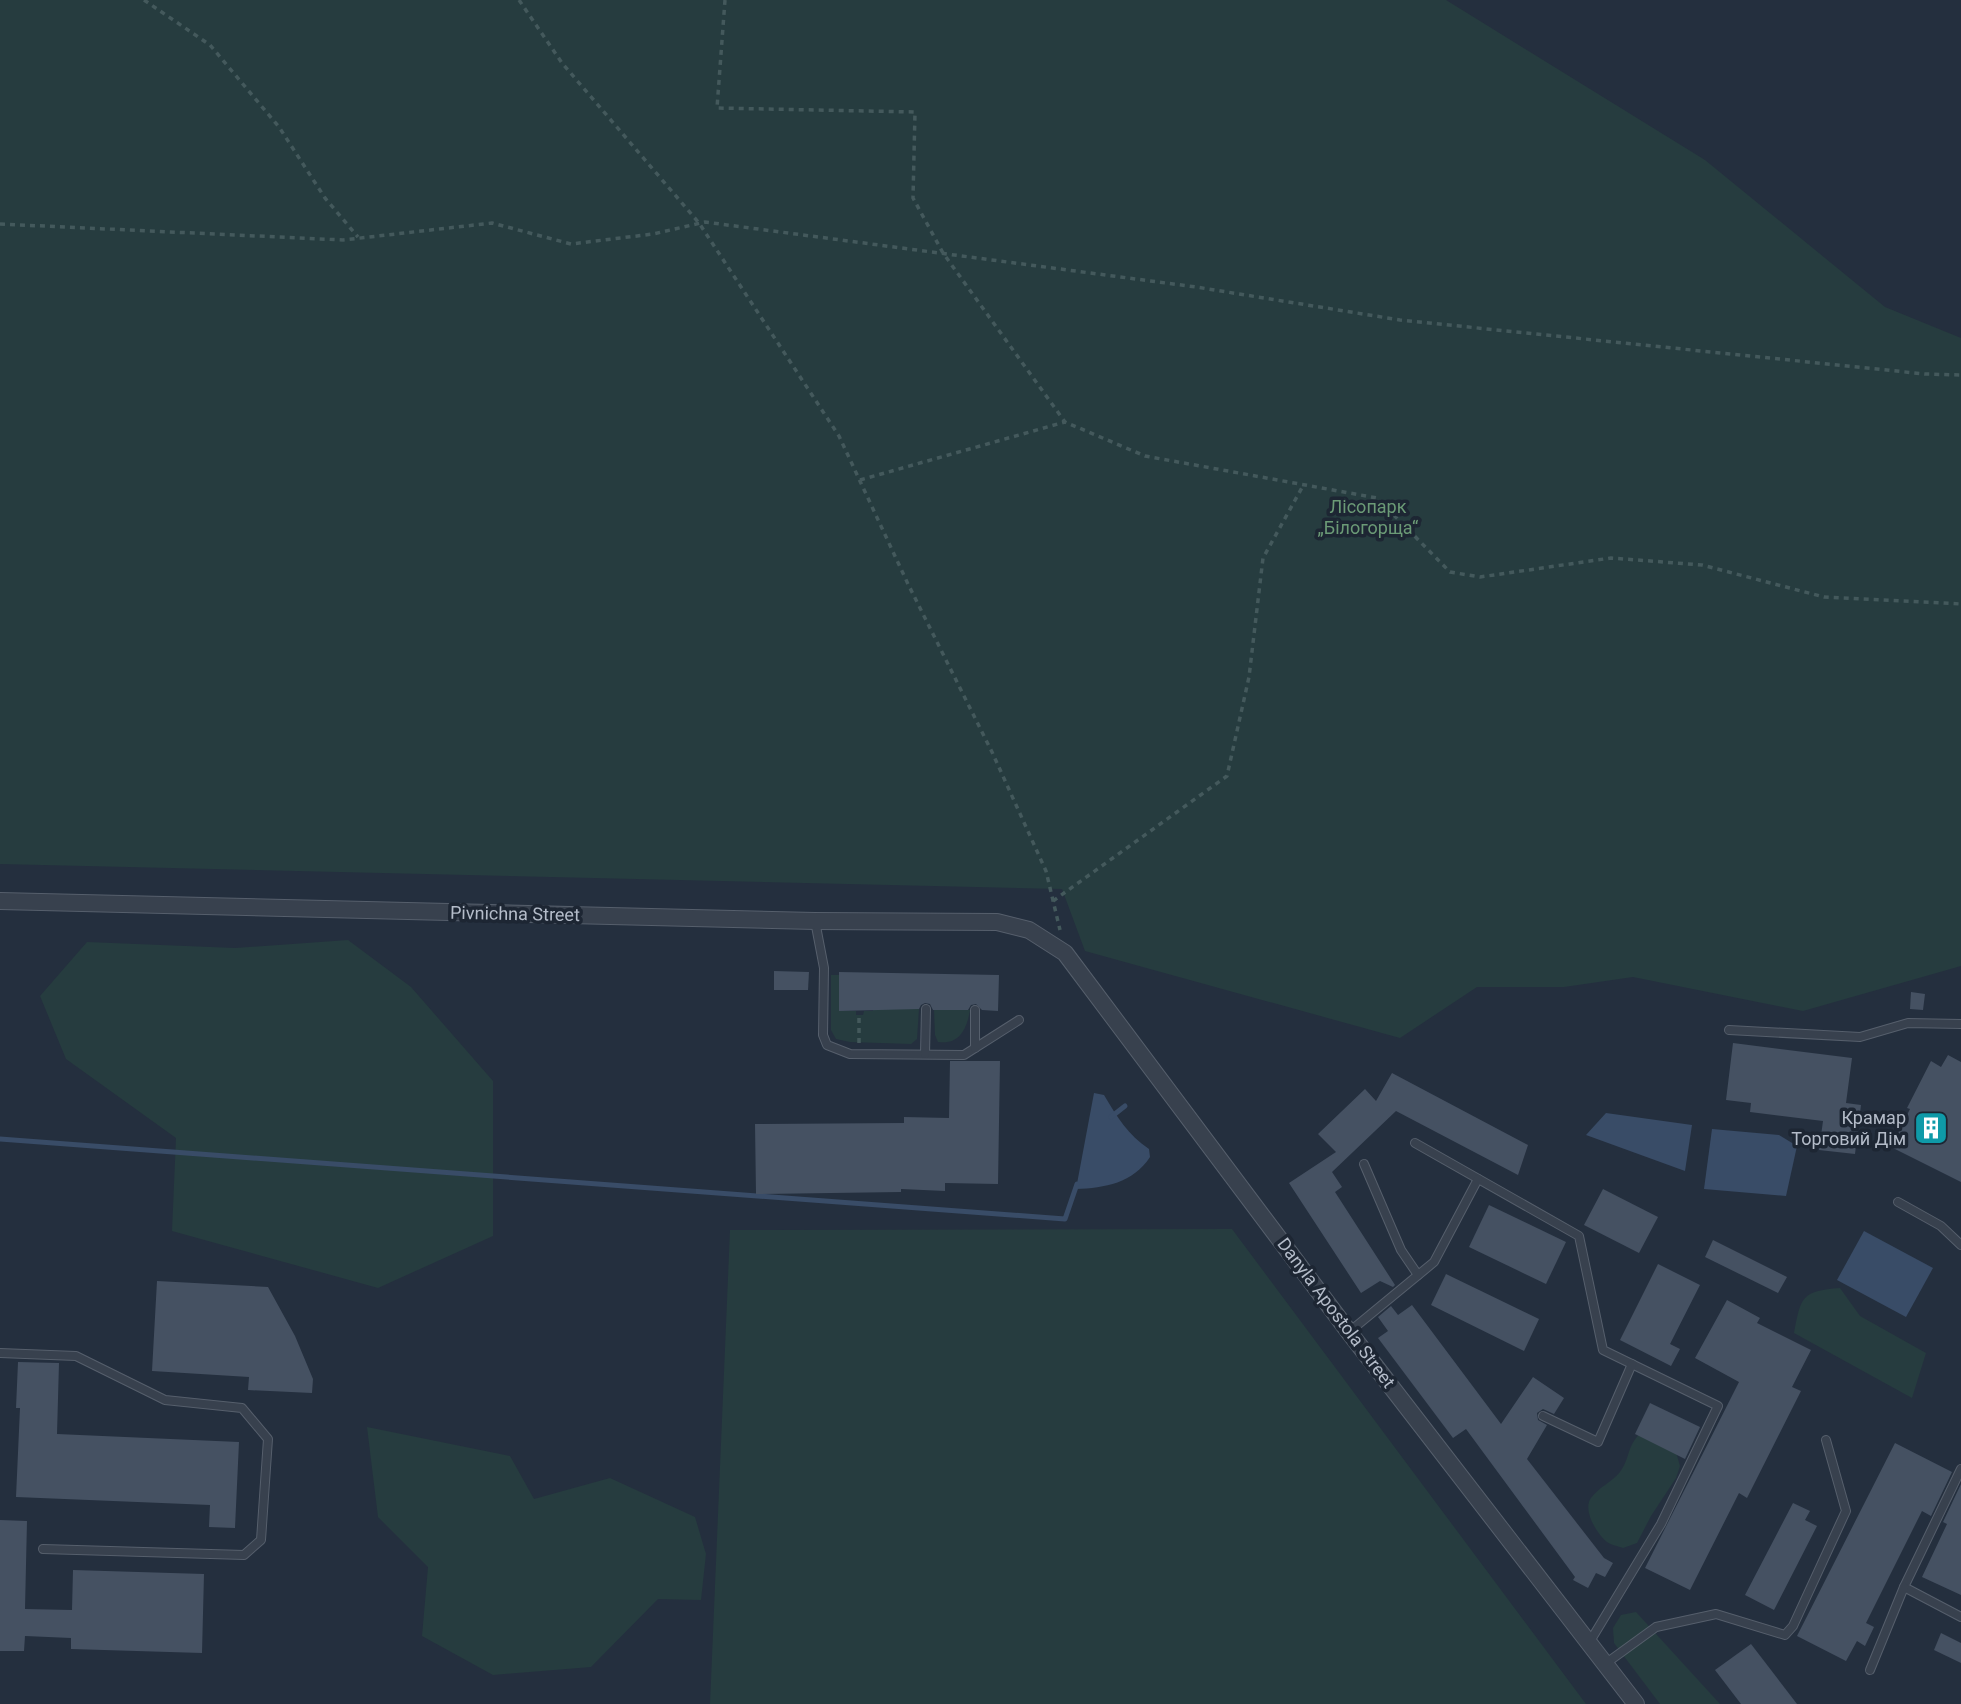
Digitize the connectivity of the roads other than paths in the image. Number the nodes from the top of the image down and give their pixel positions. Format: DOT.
graph roads {
  1 [pos="0,901"];
  2 [pos="815,920"];
  3 [pos="1029,930"];
  4 [pos="926,1009"];
  5 [pos="975,1010"];
  6 [pos="1019,1020"];
  7 [pos="1961,1024"];
  8 [pos="1729,1030"];
  9 [pos="975,1048"];
  10 [pos="925,1054"];
  11 [pos="1415,1143"];
  12 [pos="1364,1164"];
  13 [pos="1478,1179"];
  14 [pos="1898,1202"];
  15 [pos="1961,1245"];
  16 [pos="1418,1275"];
  17 [pos="1349,1332"];
  18 [pos="0,1353"];
  19 [pos="1632,1364"];
  20 [pos="1543,1416"];
  21 [pos="1826,1440"];
  22 [pos="1961,1469"];
  23 [pos="43,1549"];
  24 [pos="1904,1587"];
  25 [pos="1961,1617"];
  26 [pos="1589,1643"];
  27 [pos="1605,1664"];
  28 [pos="1870,1670"];
  29 [pos="1636,1704"];
  1 -- 2 [label="street, Pivnichna Street"];
  2 -- 3 [label="street, Pivnichna Street"];
  2 -- 10 [label="lane"];
  3 -- 17 [label="street, Danyla Apostola Street"];
  4 -- 10 [label="lane"];
  5 -- 9 [label="lane"];
  6 -- 9 [label="lane"];
  7 -- 8 [label="lane"];
  9 -- 10 [label="lane"];
  11 -- 13 [label="lane"];
  12 -- 16 [label="lane"];
  13 -- 16 [label="lane"];
  13 -- 19 [label="lane"];
  14 -- 15 [label="lane"];
  16 -- 17 [label="lane"];
  17 -- 26 [label="street, Danyla Apostola Street"];
  18 -- 23 [label="lane"];
  19 -- 20 [label="lane"];
  19 -- 26 [label="lane"];
  21 -- 27 [label="lane"];
  22 -- 24 [label="lane"];
  24 -- 25 [label="lane"];
  24 -- 28 [label="lane"];
  26 -- 27 [label="street, Danyla Apostola Street"];
  27 -- 29 [label="street, Danyla Apostola Street"];
}
